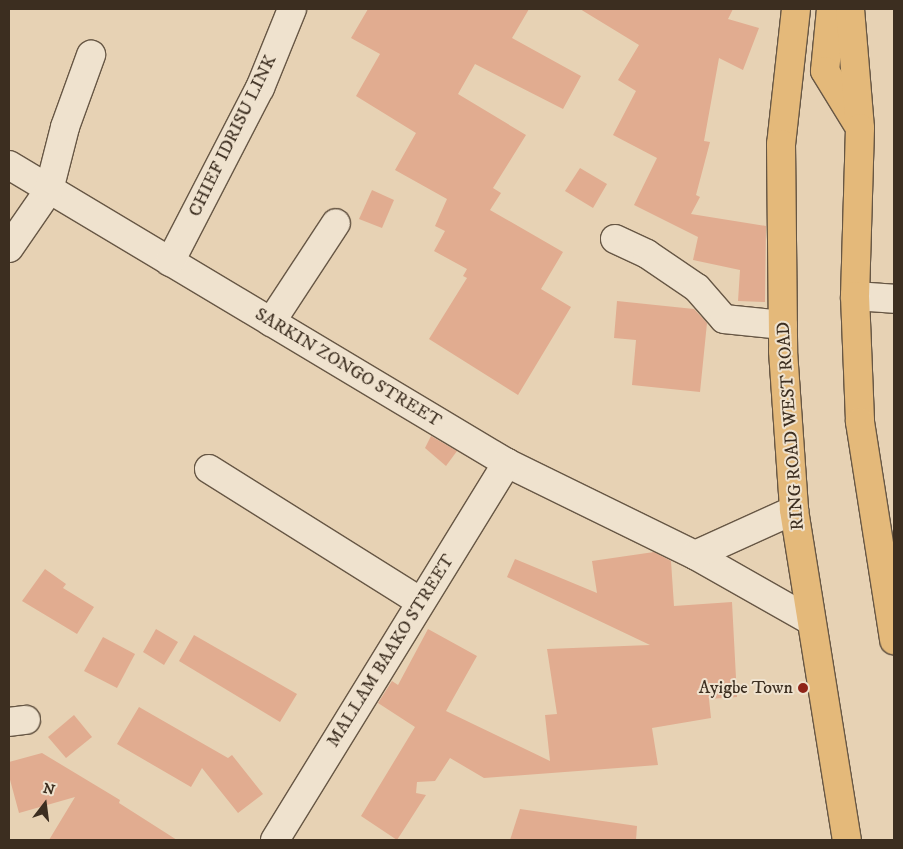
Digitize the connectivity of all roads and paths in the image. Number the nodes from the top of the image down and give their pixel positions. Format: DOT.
graph roads {
  1 [pos="292,9"];
  2 [pos="796,9"];
  3 [pos="831,9"];
  4 [pos="850,9"];
  5 [pos="91,55"];
  6 [pos="860,128"];
  7 [pos="9,165"];
  8 [pos="49,190"];
  9 [pos="336,224"];
  10 [pos="615,239"];
  11 [pos="9,248"];
  12 [pos="170,262"];
  13 [pos="855,296"];
  14 [pos="894,300"];
  15 [pos="271,322"];
  16 [pos="783,324"];
  17 [pos="507,463"];
  18 [pos="209,469"];
  19 [pos="794,510"];
  20 [pos="695,555"];
  21 [pos="421,602"];
  22 [pos="812,622"];
  23 [pos="894,640"];
  24 [pos="275,840"];
  25 [pos="847,840"];
  1 -- 12 [label="street, CHIEF IDRISU LINK"];
  2 -- 16 [label="main road, RING ROAD WEST ROAD"];
  3 -- 6 [label="main road"];
  4 -- 6 [label="main road"];
  5 -- 8 [label="street"];
  6 -- 13 [label="main road"];
  7 -- 8 [label="street, SARKIN ZONGO STREET"];
  8 -- 11 [label="street"];
  8 -- 12 [label="street, SARKIN ZONGO STREET"];
  9 -- 15 [label="street"];
  10 -- 16 [label="street"];
  12 -- 15 [label="street, SARKIN ZONGO STREET"];
  13 -- 14 [label="street"];
  13 -- 23 [label="main road"];
  15 -- 17 [label="street, SARKIN ZONGO STREET"];
  16 -- 19 [label="main road, RING ROAD WEST ROAD"];
  17 -- 20 [label="street, SARKIN ZONGO STREET"];
  17 -- 21 [label="street, MALLAM BAAKO STREET"];
  18 -- 21 [label="street"];
  19 -- 20 [label="street"];
  19 -- 22 [label="main road, RING ROAD WEST ROAD"];
  20 -- 22 [label="street, SARKIN ZONGO STREET"];
  21 -- 24 [label="street, MALLAM BAAKO STREET"];
  22 -- 25 [label="main road, RING ROAD WEST ROAD"];
}
